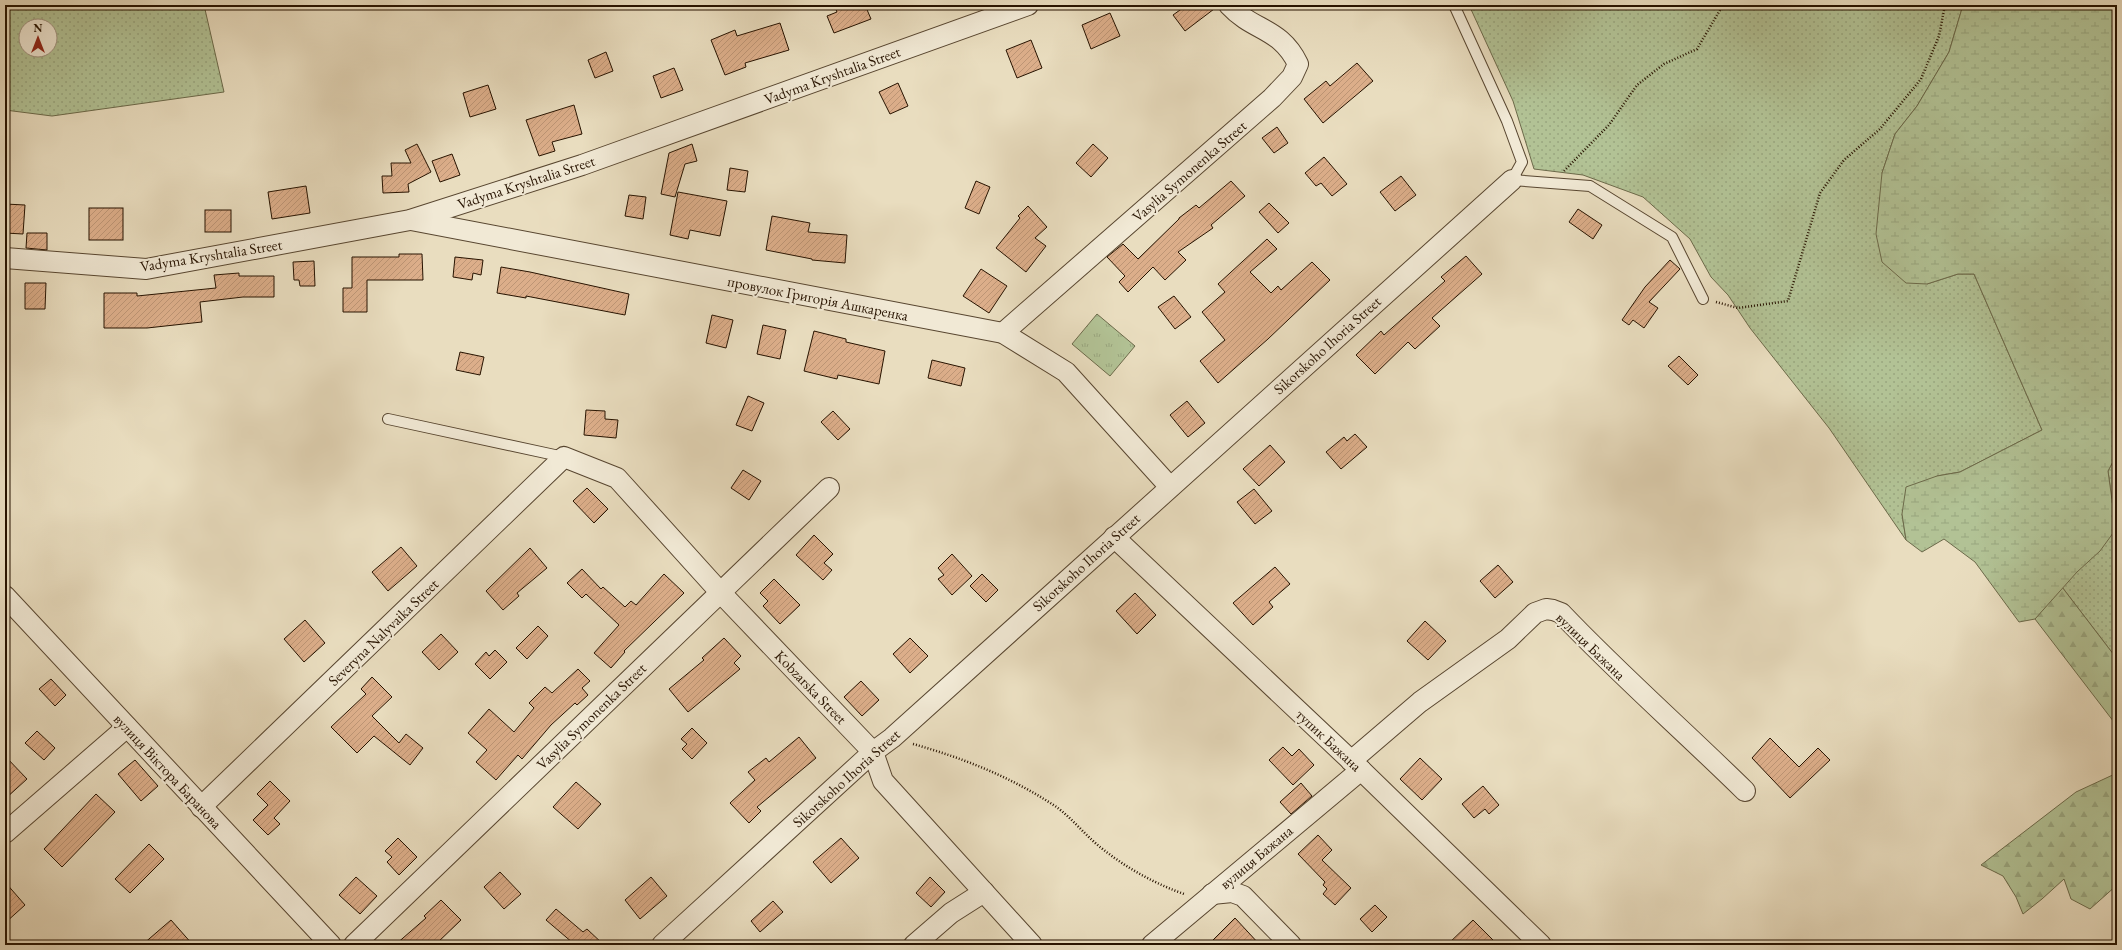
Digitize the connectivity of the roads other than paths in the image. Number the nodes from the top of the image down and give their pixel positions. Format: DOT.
graph roads {
  1 [pos="1028,5"];
  2 [pos="1229,5"];
  3 [pos="1454,5"];
  4 [pos="1512,180"];
  5 [pos="410,220"];
  6 [pos="5,258"];
  7 [pos="1704,299"];
  8 [pos="1003,333"];
  9 [pos="388,419"];
  10 [pos="564,457"];
  11 [pos="1170,487"];
  12 [pos="829,488"];
  13 [pos="1114,537"];
  14 [pos="720,592"];
  15 [pos="5,596"];
  16 [pos="127,727"];
  17 [pos="873,752"];
  18 [pos="1356,766"];
  19 [pos="1745,791"];
  20 [pos="201,807"];
  21 [pos="5,833"];
  22 [pos="984,892"];
  23 [pos="1212,894"];
  24 [pos="331,945"];
  25 [pos="354,945"];
  26 [pos="662,945"];
  27 [pos="914,945"];
  28 [pos="1032,945"];
  29 [pos="1152,945"];
  30 [pos="1291,945"];
  31 [pos="1542,945"];
  1 -- 5 [label="street, Vadyma Kryshtalia Street"];
  2 -- 8 [label="street, Vasylia Symonenka Street"];
  3 -- 4 [label="lane"];
  4 -- 7 [label="lane"];
  4 -- 11 [label="street, Sikorskoho Ihoria Street"];
  5 -- 6 [label="street, Vadyma Kryshtalia Street"];
  5 -- 8 [label="street, провулок Григорія Ашкаренка"];
  8 -- 11 [label="street, провулок Григорія Ашкаренка"];
  9 -- 10 [label="lane"];
  10 -- 14 [label="street, Kobzarska Street"];
  10 -- 20 [label="street, Severyna Nalyvaika Street"];
  11 -- 13 [label="street, Sikorskoho Ihoria Street"];
  12 -- 14 [label="street, Vasylia Symonenka Street"];
  13 -- 17 [label="street, Sikorskoho Ihoria Street"];
  13 -- 18 [label="street, тупик Бажана"];
  14 -- 17 [label="street, Kobzarska Street"];
  14 -- 25 [label="street, Vasylia Symonenka Street"];
  15 -- 16 [label="street, вулиця Віктора Баранова"];
  16 -- 20 [label="street, вулиця Віктора Баранова"];
  16 -- 21 [label="street"];
  17 -- 22 [label="street, Kobzarska Street"];
  17 -- 26 [label="street, Sikorskoho Ihoria Street"];
  18 -- 19 [label="street, вулиця Бажана"];
  18 -- 23 [label="street, вулиця Бажана"];
  18 -- 31 [label="street, тупик Бажана"];
  20 -- 24 [label="street, вулиця Віктора Баранова"];
  22 -- 27 [label="street"];
  22 -- 28 [label="street, Kobzarska Street"];
  23 -- 29 [label="street, вулиця Бажана"];
  23 -- 30 [label="street"];
}
